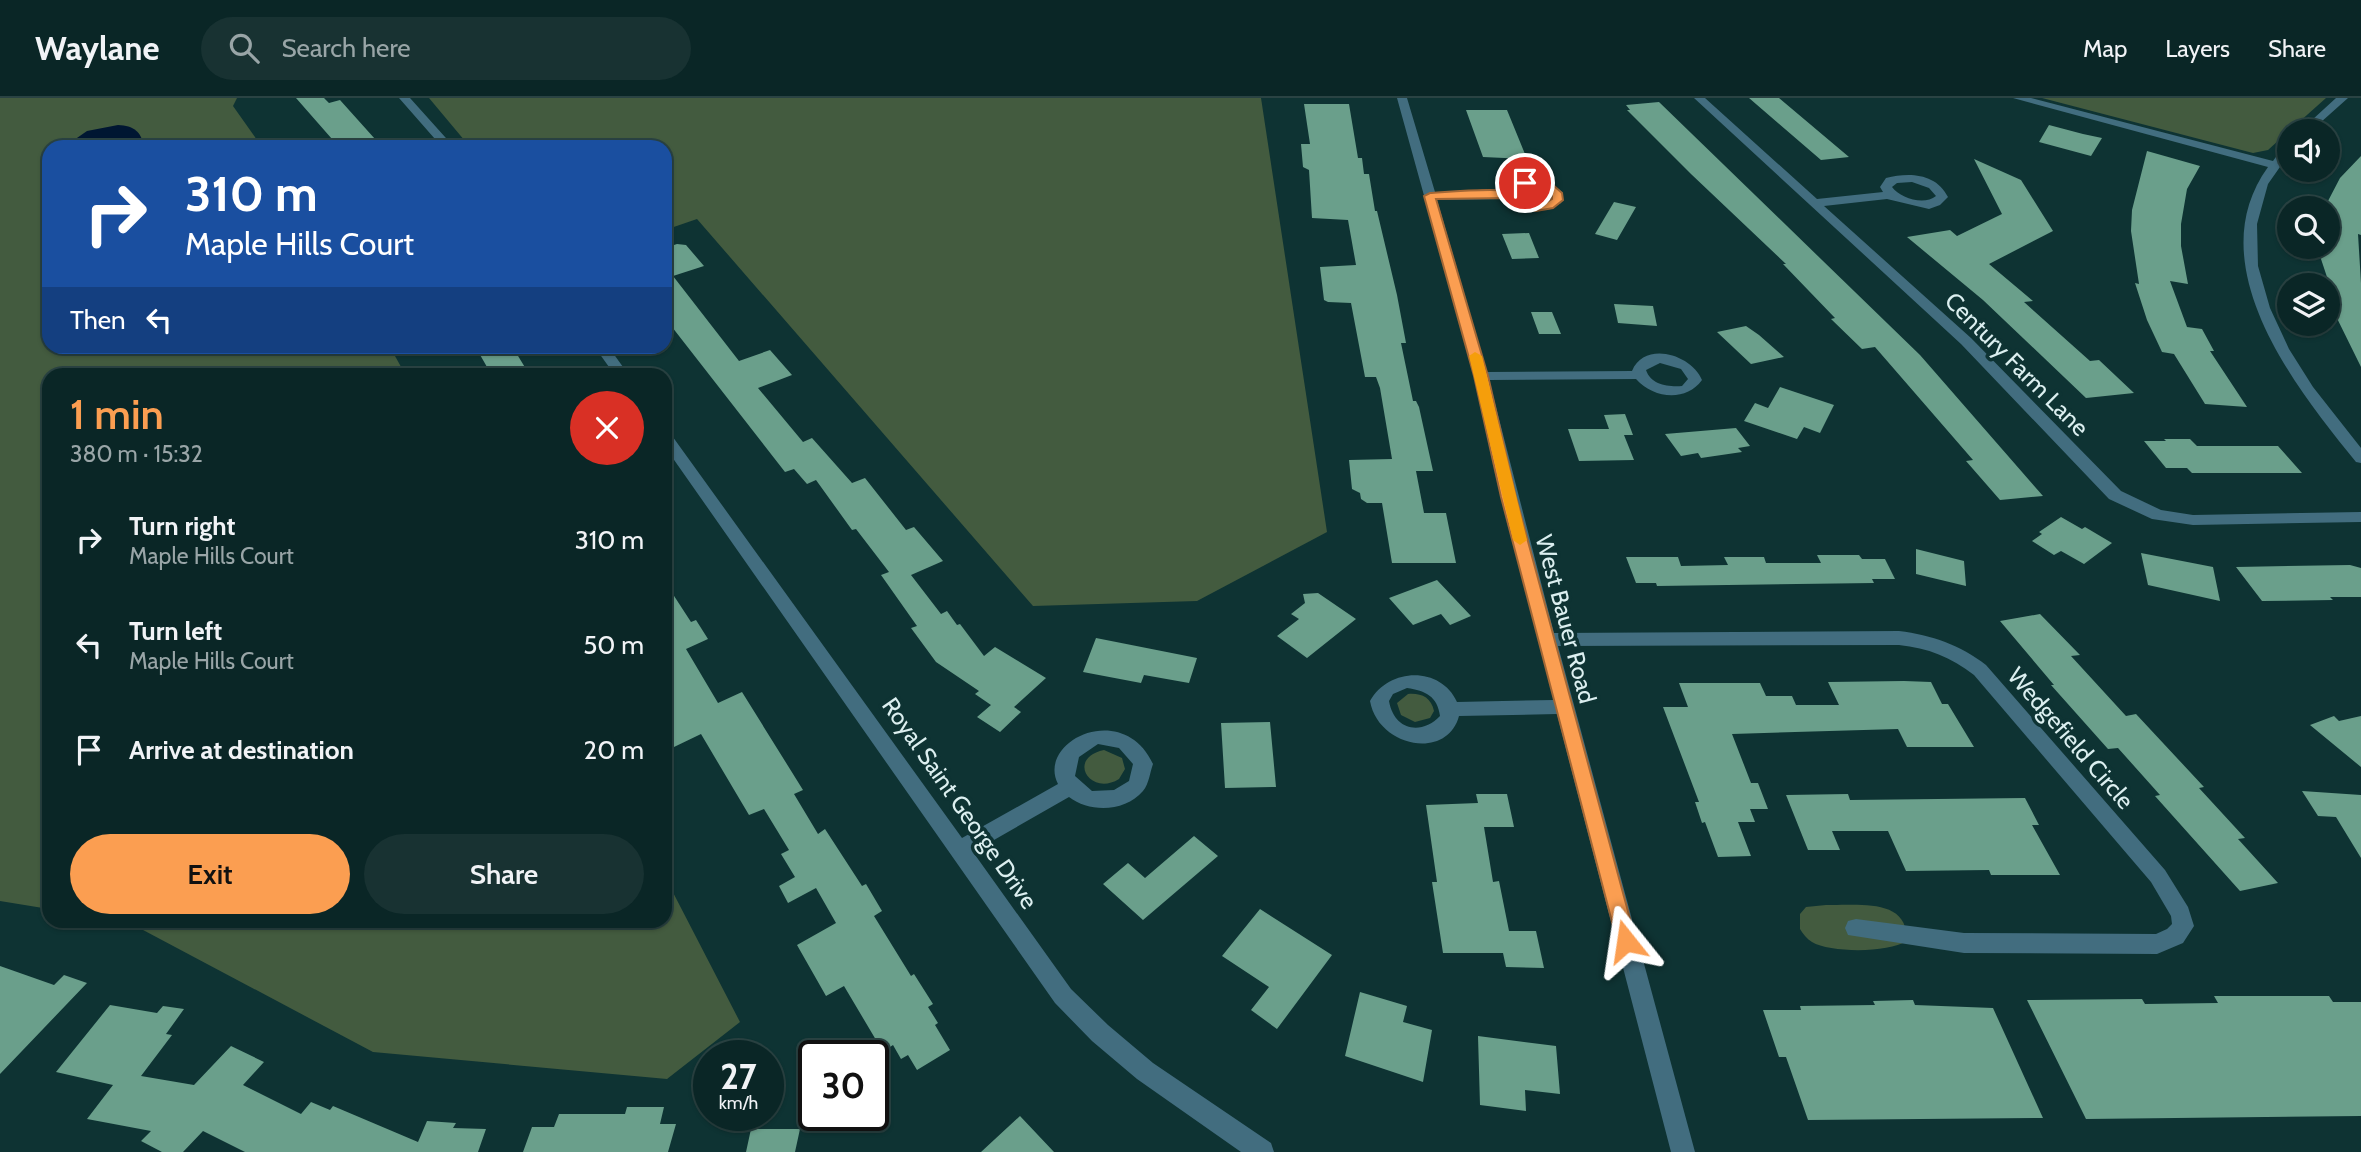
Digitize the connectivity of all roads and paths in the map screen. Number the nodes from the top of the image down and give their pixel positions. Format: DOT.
graph roads {
  1 [pos="404,98"];
  2 [pos="1402,98"];
  3 [pos="1699,98"];
  4 [pos="2018,98"];
  5 [pos="2343,98"];
  6 [pos="2319,119"];
  7 [pos="442,140"];
  8 [pos="2277,159"];
  9 [pos="2272,164"];
  10 [pos="1891,194"];
  11 [pos="1509,195"];
  12 [pos="1430,196"];
  13 [pos="1816,204"];
  14 [pos="1640,375"];
  15 [pos="1481,376"];
  16 [pos="672,446"];
  17 [pos="2361,458"];
  18 [pos="2361,517"];
  19 [pos="1547,640"];
  20 [pos="1564,708"];
  21 [pos="1451,709"];
  22 [pos="1070,788"];
  23 [pos="961,849"];
  24 [pos="1857,928"];
  25 [pos="1262,1152"];
  26 [pos="1683,1152"];
  1 -- 7 [label="street"];
  2 -- 12 [label="street, West Bauer Road"];
  3 -- 13 [label="street, Century Farm Lane"];
  4 -- 9 [label="street"];
  5 -- 6 [label="street"];
  8 -- 9 [label="street"];
  9 -- 17 [label="street"];
  10 -- 13 [label="street"];
  11 -- 12 [label="street"];
  12 -- 15 [label="street, West Bauer Road"];
  13 -- 18 [label="street, Century Farm Lane"];
  14 -- 15 [label="street"];
  15 -- 19 [label="street, West Bauer Road"];
  16 -- 23 [label="street, Royal Saint George Drive"];
  19 -- 20 [label="street, West Bauer Road"];
  19 -- 24 [label="street, Wedgefield Circle"];
  20 -- 21 [label="street"];
  20 -- 26 [label="street, West Bauer Road"];
  22 -- 23 [label="street"];
  23 -- 25 [label="street, Royal Saint George Drive"];
}
